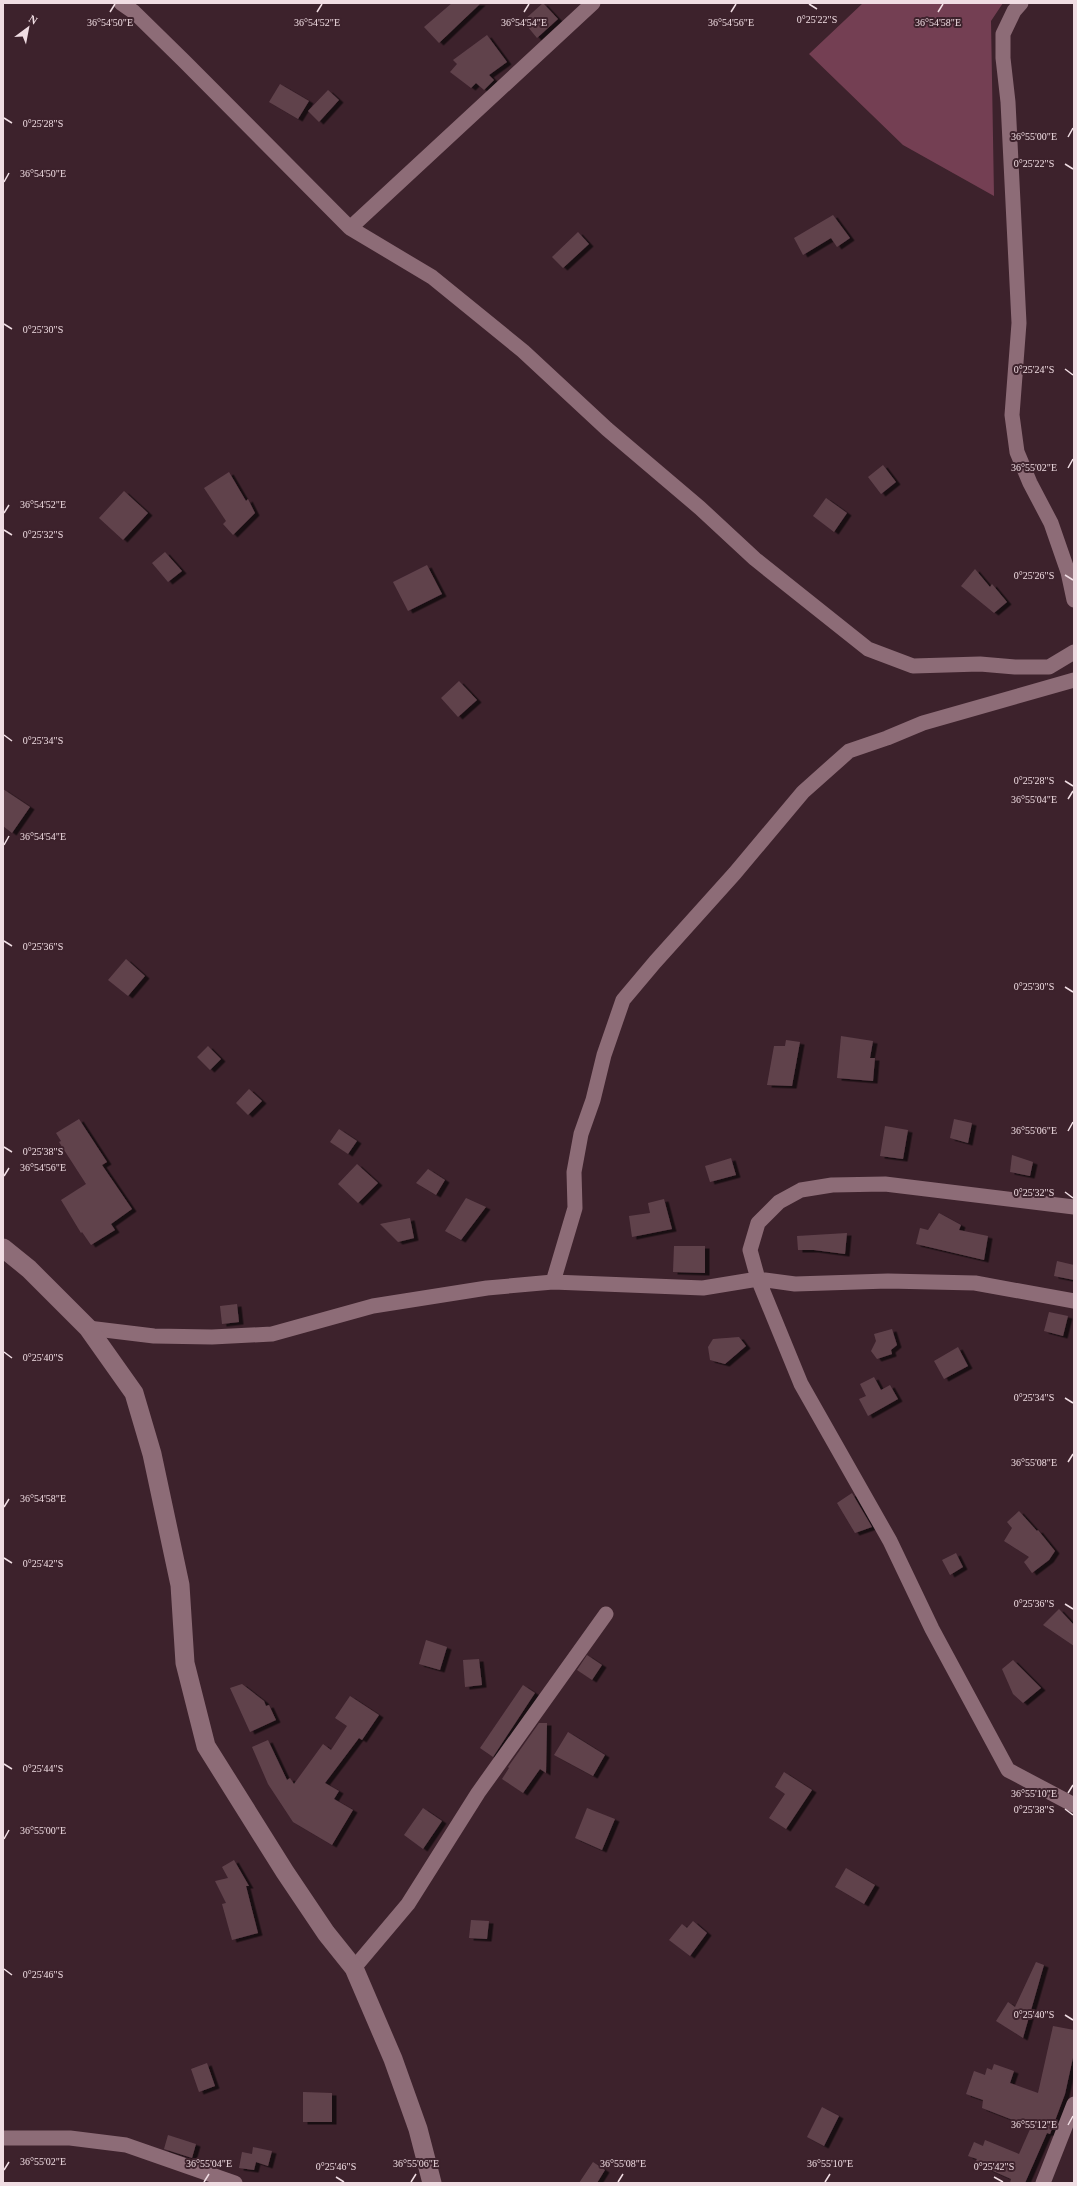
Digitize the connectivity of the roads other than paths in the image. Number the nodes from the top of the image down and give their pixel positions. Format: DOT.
graph roads {
  1 [pos="121,3"];
  2 [pos="593,3"];
  3 [pos="1021,3"];
  4 [pos="350,228"];
  5 [pos="1074,600"];
  6 [pos="1074,652"];
  7 [pos="1074,680"];
  8 [pos="1074,1207"];
  9 [pos="3,1248"];
  10 [pos="758,1279"];
  11 [pos="553,1282"];
  12 [pos="1074,1301"];
  13 [pos="88,1328"];
  14 [pos="606,1614"];
  15 [pos="1074,1805"];
  16 [pos="354,1968"];
  17 [pos="1074,2104"];
  18 [pos="3,2138"];
  19 [pos="235,2183"];
  20 [pos="432,2183"];
  21 [pos="1043,2183"];
  1 -- 4 [label="street"];
  2 -- 4 [label="street"];
  3 -- 5 [label="street"];
  4 -- 6 [label="street"];
  7 -- 11 [label="street"];
  8 -- 10 [label="street"];
  9 -- 13 [label="street"];
  10 -- 11 [label="street"];
  10 -- 12 [label="street"];
  10 -- 15 [label="street"];
  11 -- 13 [label="street"];
  13 -- 16 [label="street"];
  14 -- 16 [label="street"];
  16 -- 20 [label="street"];
  17 -- 21 [label="street"];
  18 -- 19 [label="street"];
}
